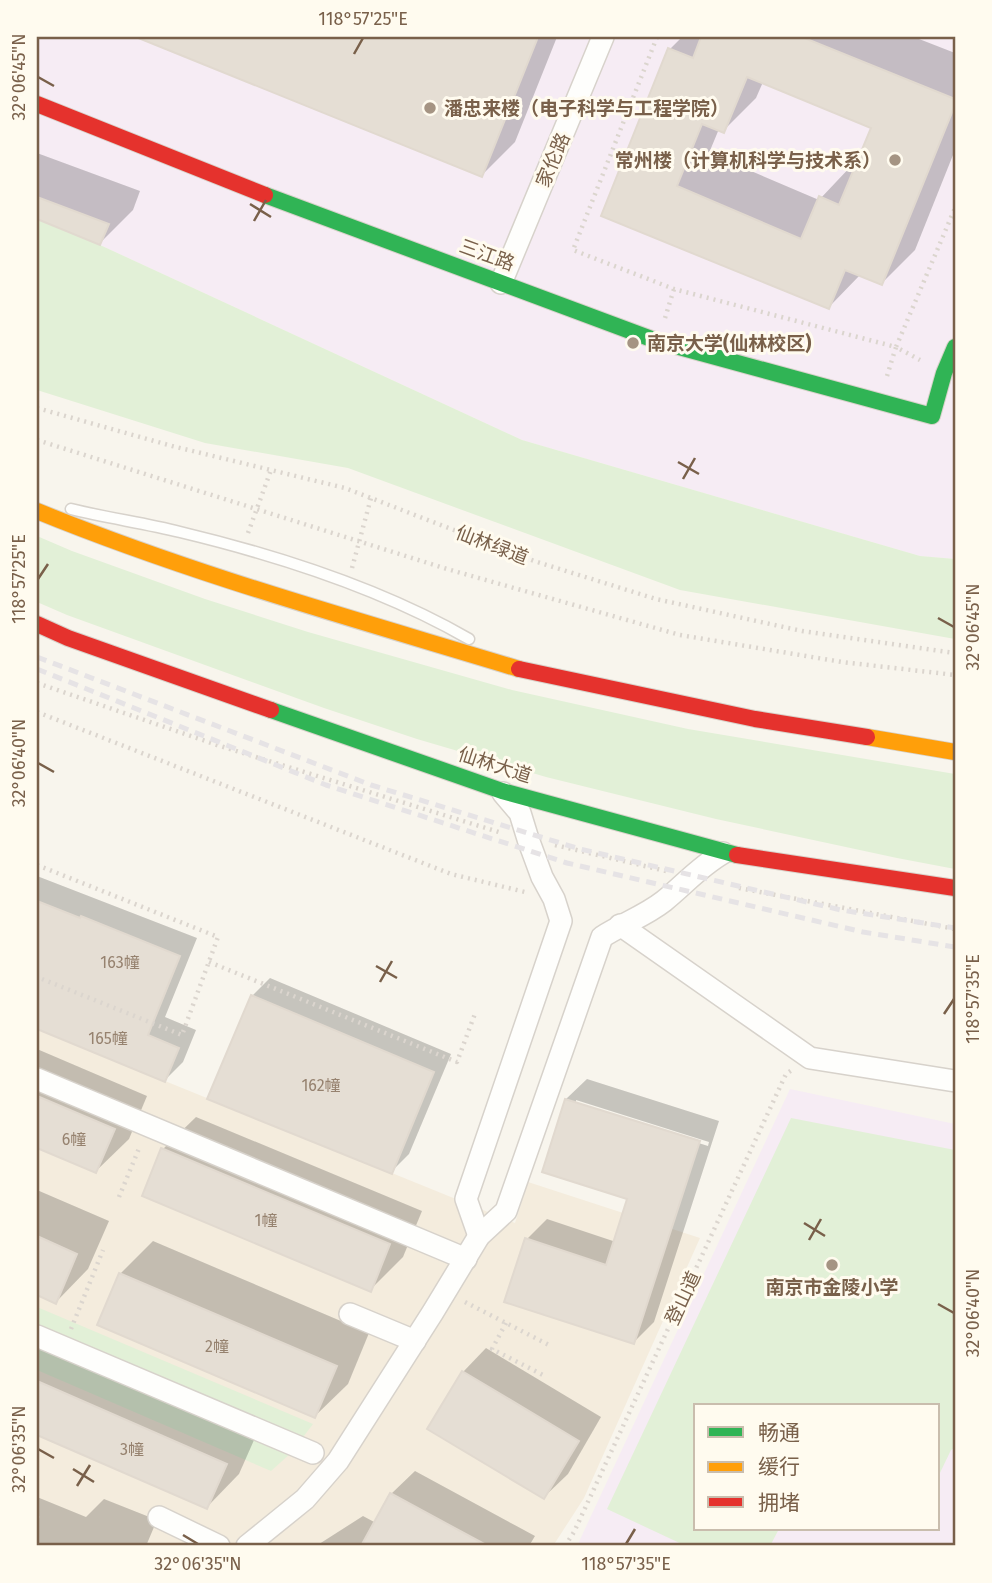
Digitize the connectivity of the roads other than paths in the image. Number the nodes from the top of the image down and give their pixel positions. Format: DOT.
graph roads {
  1 [pos="603,37"];
  2 [pos="37,104"];
  3 [pos="501,283"];
  4 [pos="955,347"];
  5 [pos="39,504"];
  6 [pos="58,505"];
  7 [pos="37,624"];
  8 [pos="523,670"];
  9 [pos="955,751"];
  10 [pos="502,791"];
  11 [pos="723,853"];
  12 [pos="955,888"];
  13 [pos="620,925"];
  14 [pos="37,1079"];
  15 [pos="955,1082"];
  16 [pos="479,1236"];
  17 [pos="466,1259"];
  18 [pos="350,1314"];
  19 [pos="37,1336"];
  20 [pos="415,1341"];
  21 [pos="313,1453"];
  22 [pos="159,1517"];
  23 [pos="219,1546"];
  24 [pos="247,1546"];
  1 -- 3 [label="street, 家伦路"];
  2 -- 3 [label="main road, 三江路"];
  3 -- 4 [label="main road, 三江路"];
  5 -- 8 [label="main road"];
  6 -- 8 [label="lane"];
  7 -- 10 [label="main road, 仙林大道"];
  8 -- 9 [label="main road"];
  10 -- 11 [label="main road, 仙林大道"];
  10 -- 16 [label="street"];
  11 -- 12 [label="main road, 仙林大道"];
  11 -- 13 [label="street"];
  13 -- 15 [label="street"];
  13 -- 16 [label="street"];
  14 -- 17 [label="street"];
  16 -- 17 [label="street"];
  17 -- 20 [label="street"];
  18 -- 20 [label="street"];
  19 -- 21 [label="street"];
  20 -- 24 [label="street"];
  22 -- 23 [label="street"];
}
